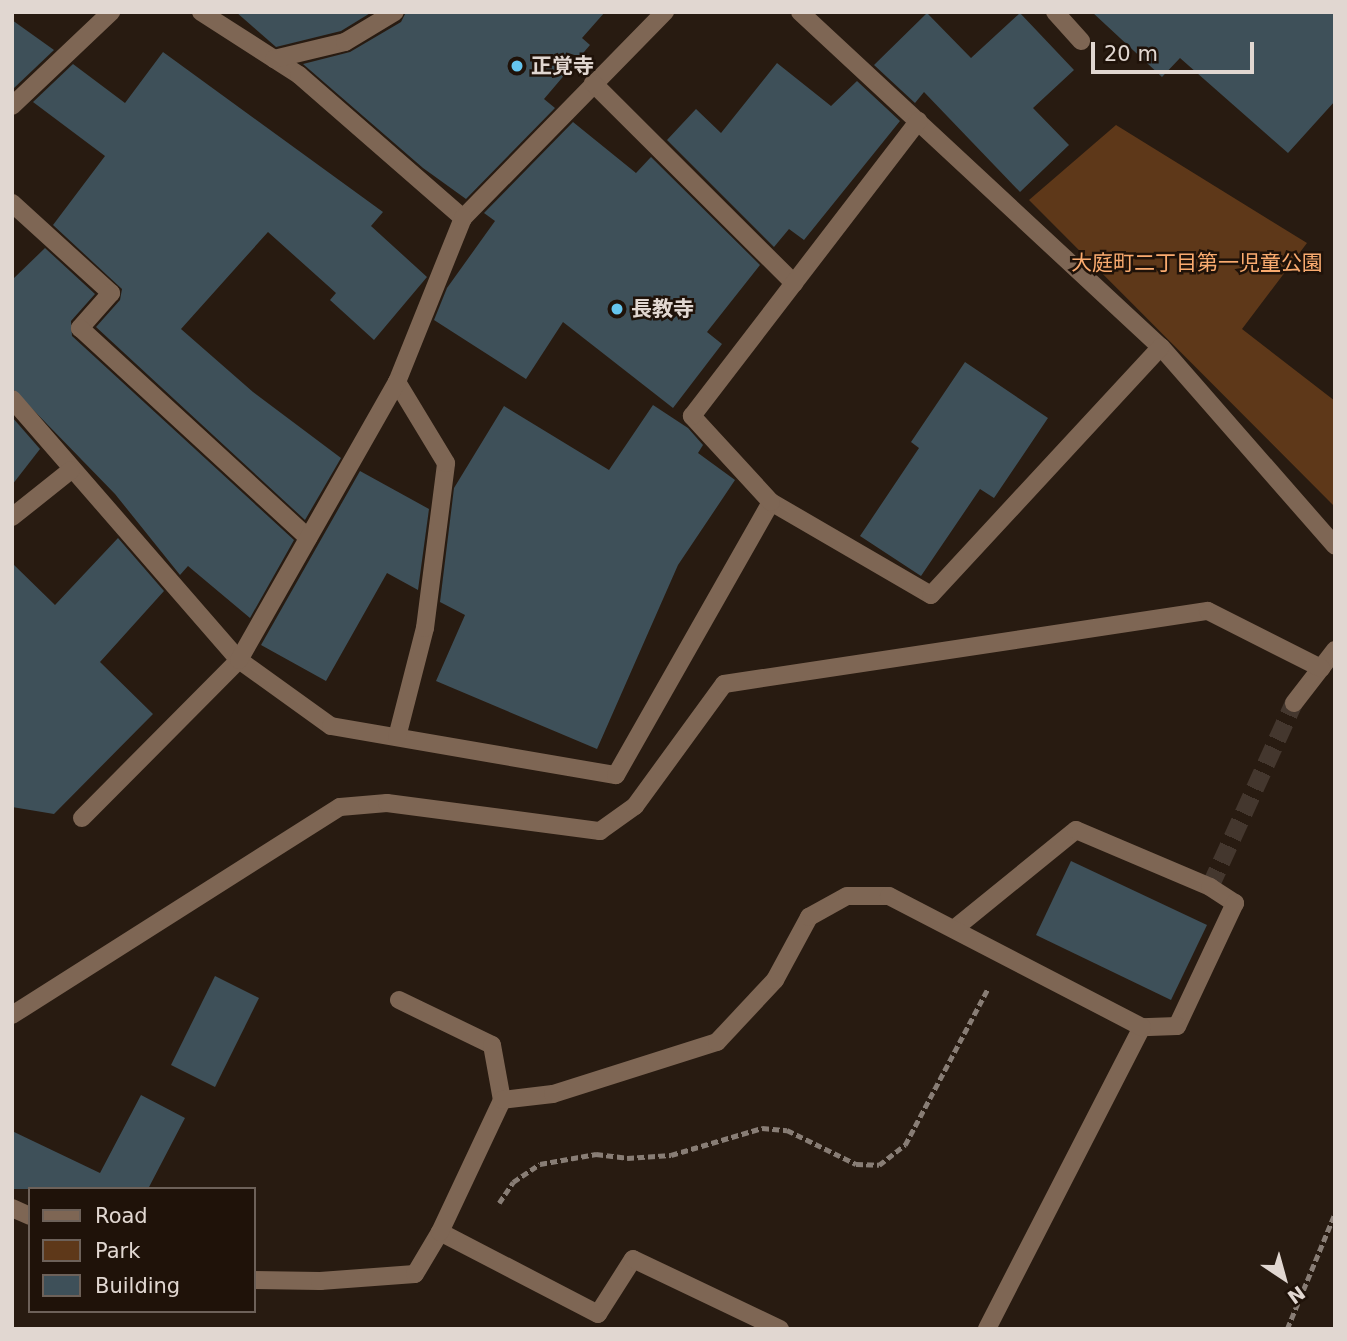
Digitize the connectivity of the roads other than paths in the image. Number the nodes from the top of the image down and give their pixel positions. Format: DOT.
graph roads {
  1 [pos="111,12"];
  2 [pos="201,12"];
  3 [pos="395,12"];
  4 [pos="665,12"];
  5 [pos="800,12"];
  6 [pos="1055,12"];
  7 [pos="1081,41"];
  8 [pos="274,59"];
  9 [pos="593,83"];
  10 [pos="12,106"];
  11 [pos="918,121"];
  12 [pos="12,203"];
  13 [pos="463,218"];
  14 [pos="794,283"];
  15 [pos="1161,347"];
  16 [pos="397,382"];
  17 [pos="12,399"];
  18 [pos="71,470"];
  19 [pos="771,502"];
  20 [pos="12,517"];
  21 [pos="308,538"];
  22 [pos="1335,546"];
  23 [pos="1335,650"];
  24 [pos="239,660"];
  25 [pos="1321,668"];
  26 [pos="1294,703"];
  27 [pos="397,737"];
  28 [pos="82,818"];
  29 [pos="954,929"];
  30 [pos="399,1000"];
  31 [pos="12,1015"];
  32 [pos="1142,1027"];
  33 [pos="502,1100"];
  34 [pos="12,1208"];
  35 [pos="28,1215"];
  36 [pos="440,1232"];
  37 [pos="256,1280"];
  38 [pos="780,1329"];
  39 [pos="988,1329"];
  1 -- 10 [label="street"];
  2 -- 8 [label="street"];
  3 -- 8 [label="street"];
  4 -- 9 [label="street"];
  5 -- 11 [label="street"];
  6 -- 7 [label="street"];
  8 -- 13 [label="street"];
  9 -- 13 [label="street"];
  9 -- 14 [label="street"];
  11 -- 14 [label="street"];
  11 -- 15 [label="street"];
  12 -- 21 [label="street"];
  13 -- 16 [label="street"];
  14 -- 19 [label="street"];
  15 -- 19 [label="street"];
  15 -- 22 [label="street"];
  16 -- 21 [label="street"];
  16 -- 27 [label="street"];
  17 -- 18 [label="street"];
  18 -- 20 [label="street"];
  18 -- 24 [label="street"];
  19 -- 27 [label="street"];
  21 -- 24 [label="street"];
  23 -- 25 [label="street"];
  24 -- 27 [label="street"];
  24 -- 28 [label="street"];
  25 -- 26 [label="street"];
  25 -- 31 [label="street"];
  29 -- 32 [label="street"];
  29 -- 32 [label="street"];
  29 -- 33 [label="street"];
  30 -- 33 [label="street"];
  32 -- 39 [label="street"];
  33 -- 36 [label="street"];
  34 -- 35 [label="street"];
  36 -- 37 [label="street"];
  36 -- 38 [label="street"];
}
